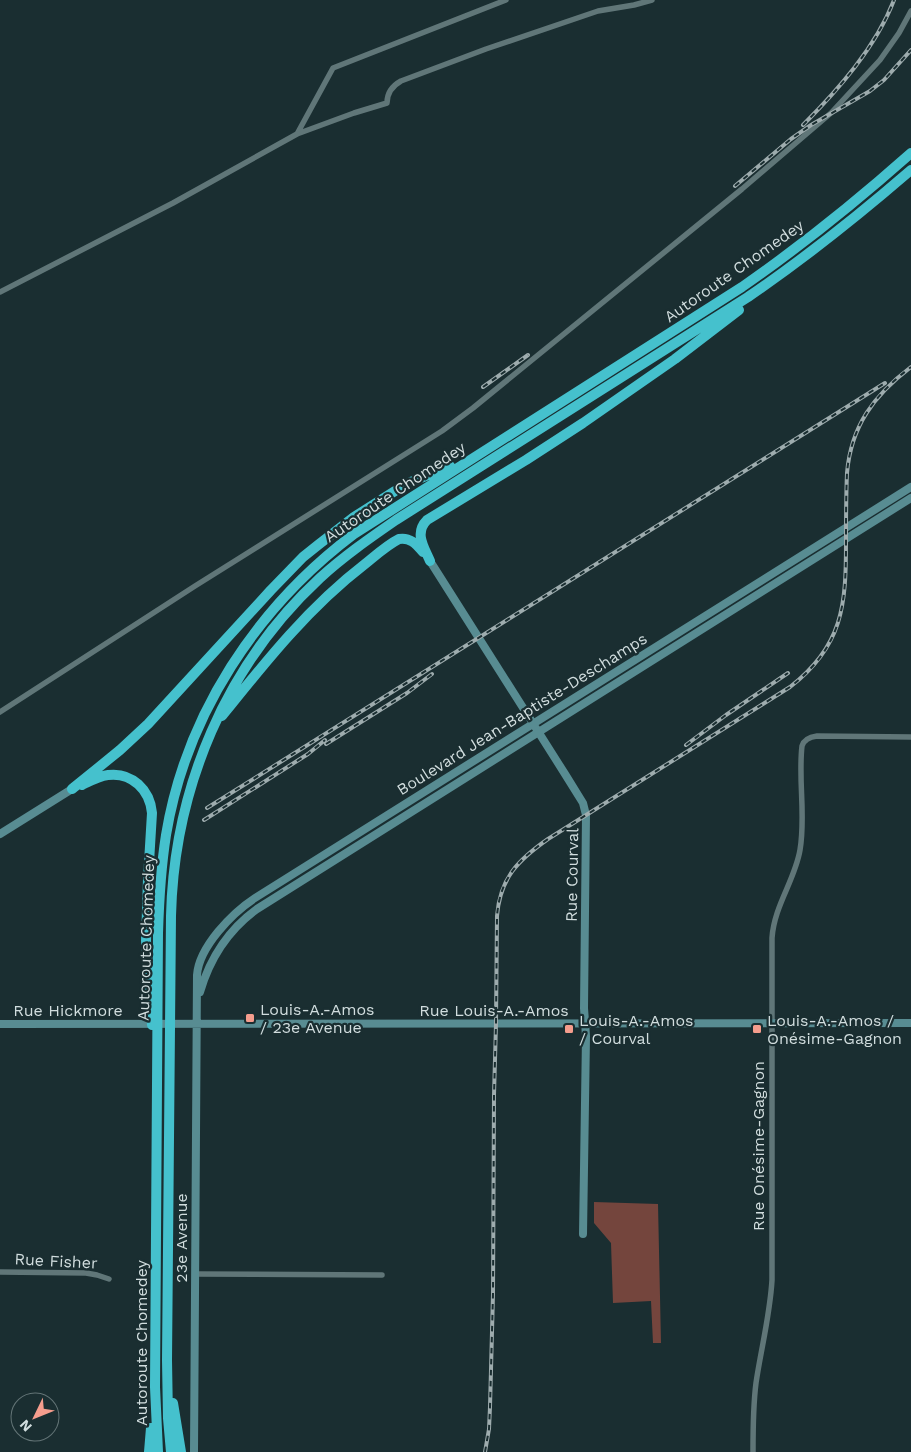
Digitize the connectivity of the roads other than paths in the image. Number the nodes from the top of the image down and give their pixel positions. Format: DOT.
graph roads {
  1 [pos="506,0"];
  2 [pos="652,0"];
  3 [pos="911,12"];
  4 [pos="297,134"];
  5 [pos="911,153"];
  6 [pos="911,170"];
  7 [pos="796,264"];
  8 [pos="0,292"];
  9 [pos="474,457"];
  10 [pos="911,487"];
  11 [pos="911,498"];
  12 [pos="859,520"];
  13 [pos="864,528"];
  14 [pos="430,561"];
  15 [pos="618,671"];
  16 [pos="622,678"];
  17 [pos="0,712"];
  18 [pos="535,728"];
  19 [pos="212,729"];
  20 [pos="911,737"];
  21 [pos="72,789"];
  22 [pos="0,834"];
  23 [pos="585,1023"];
  24 [pos="772,1023"];
  25 [pos="911,1023"];
  26 [pos="0,1024"];
  27 [pos="196,1024"];
  28 [pos="157,1096"];
  29 [pos="583,1234"];
  30 [pos="0,1272"];
  31 [pos="195,1274"];
  32 [pos="382,1275"];
  33 [pos="109,1279"];
  34 [pos="167,1360"];
  35 [pos="154,1387"];
  36 [pos="149,1452"];
  37 [pos="158,1452"];
  38 [pos="171,1452"];
  39 [pos="181,1452"];
  40 [pos="194,1452"];
  41 [pos="753,1452"];
  1 -- 4 [label="street"];
  2 -- 4 [label="street"];
  3 -- 17 [label="street"];
  4 -- 8 [label="street"];
  5 -- 9 [label="highway, Autoroute Chomedey"];
  6 -- 7 [label="highway, Autoroute Chomedey"];
  7 -- 14 [label="highway"];
  7 -- 19 [label="highway, Autoroute Chomedey"];
  9 -- 21 [label="highway"];
  9 -- 28 [label="highway, Autoroute Chomedey"];
  10 -- 12 [label="street, Boulevard Jean-Baptiste-Deschamps"];
  11 -- 13 [label="street, Boulevard Jean-Baptiste-Deschamps"];
  12 -- 13 [label="street"];
  12 -- 15 [label="street, Boulevard Jean-Baptiste-Deschamps"];
  13 -- 16 [label="street, Boulevard Jean-Baptiste-Deschamps"];
  14 -- 18 [label="street, Rue Courval"];
  14 -- 19 [label="highway"];
  15 -- 16 [label="street"];
  15 -- 18 [label="street, Boulevard Jean-Baptiste-Deschamps"];
  16 -- 18 [label="street, Boulevard Jean-Baptiste-Deschamps"];
  18 -- 23 [label="street, Rue Courval"];
  18 -- 27 [label="street, Boulevard Jean-Baptiste-Deschamps"];
  19 -- 34 [label="highway, Autoroute Chomedey"];
  20 -- 24 [label="street, Rue Onésime-Gagnon"];
  21 -- 22 [label="street"];
  21 -- 28 [label="highway"];
  23 -- 24 [label="street, Rue Louis-A.-Amos"];
  23 -- 27 [label="street, Rue Louis-A.-Amos"];
  23 -- 29 [label="street, Rue Courval"];
  24 -- 25 [label="street, Rue Louis-A.-Amos"];
  24 -- 41 [label="street, Rue Onésime-Gagnon"];
  26 -- 27 [label="street, Rue Hickmore"];
  27 -- 31 [label="street, 23e Avenue"];
  28 -- 35 [label="highway, Autoroute Chomedey"];
  30 -- 33 [label="street, Rue Fisher"];
  31 -- 32 [label="street"];
  31 -- 40 [label="street, 23e Avenue"];
  34 -- 38 [label="highway, Autoroute Chomedey"];
  34 -- 39 [label="highway"];
  35 -- 36 [label="highway"];
  35 -- 37 [label="highway, Autoroute Chomedey"];
}
